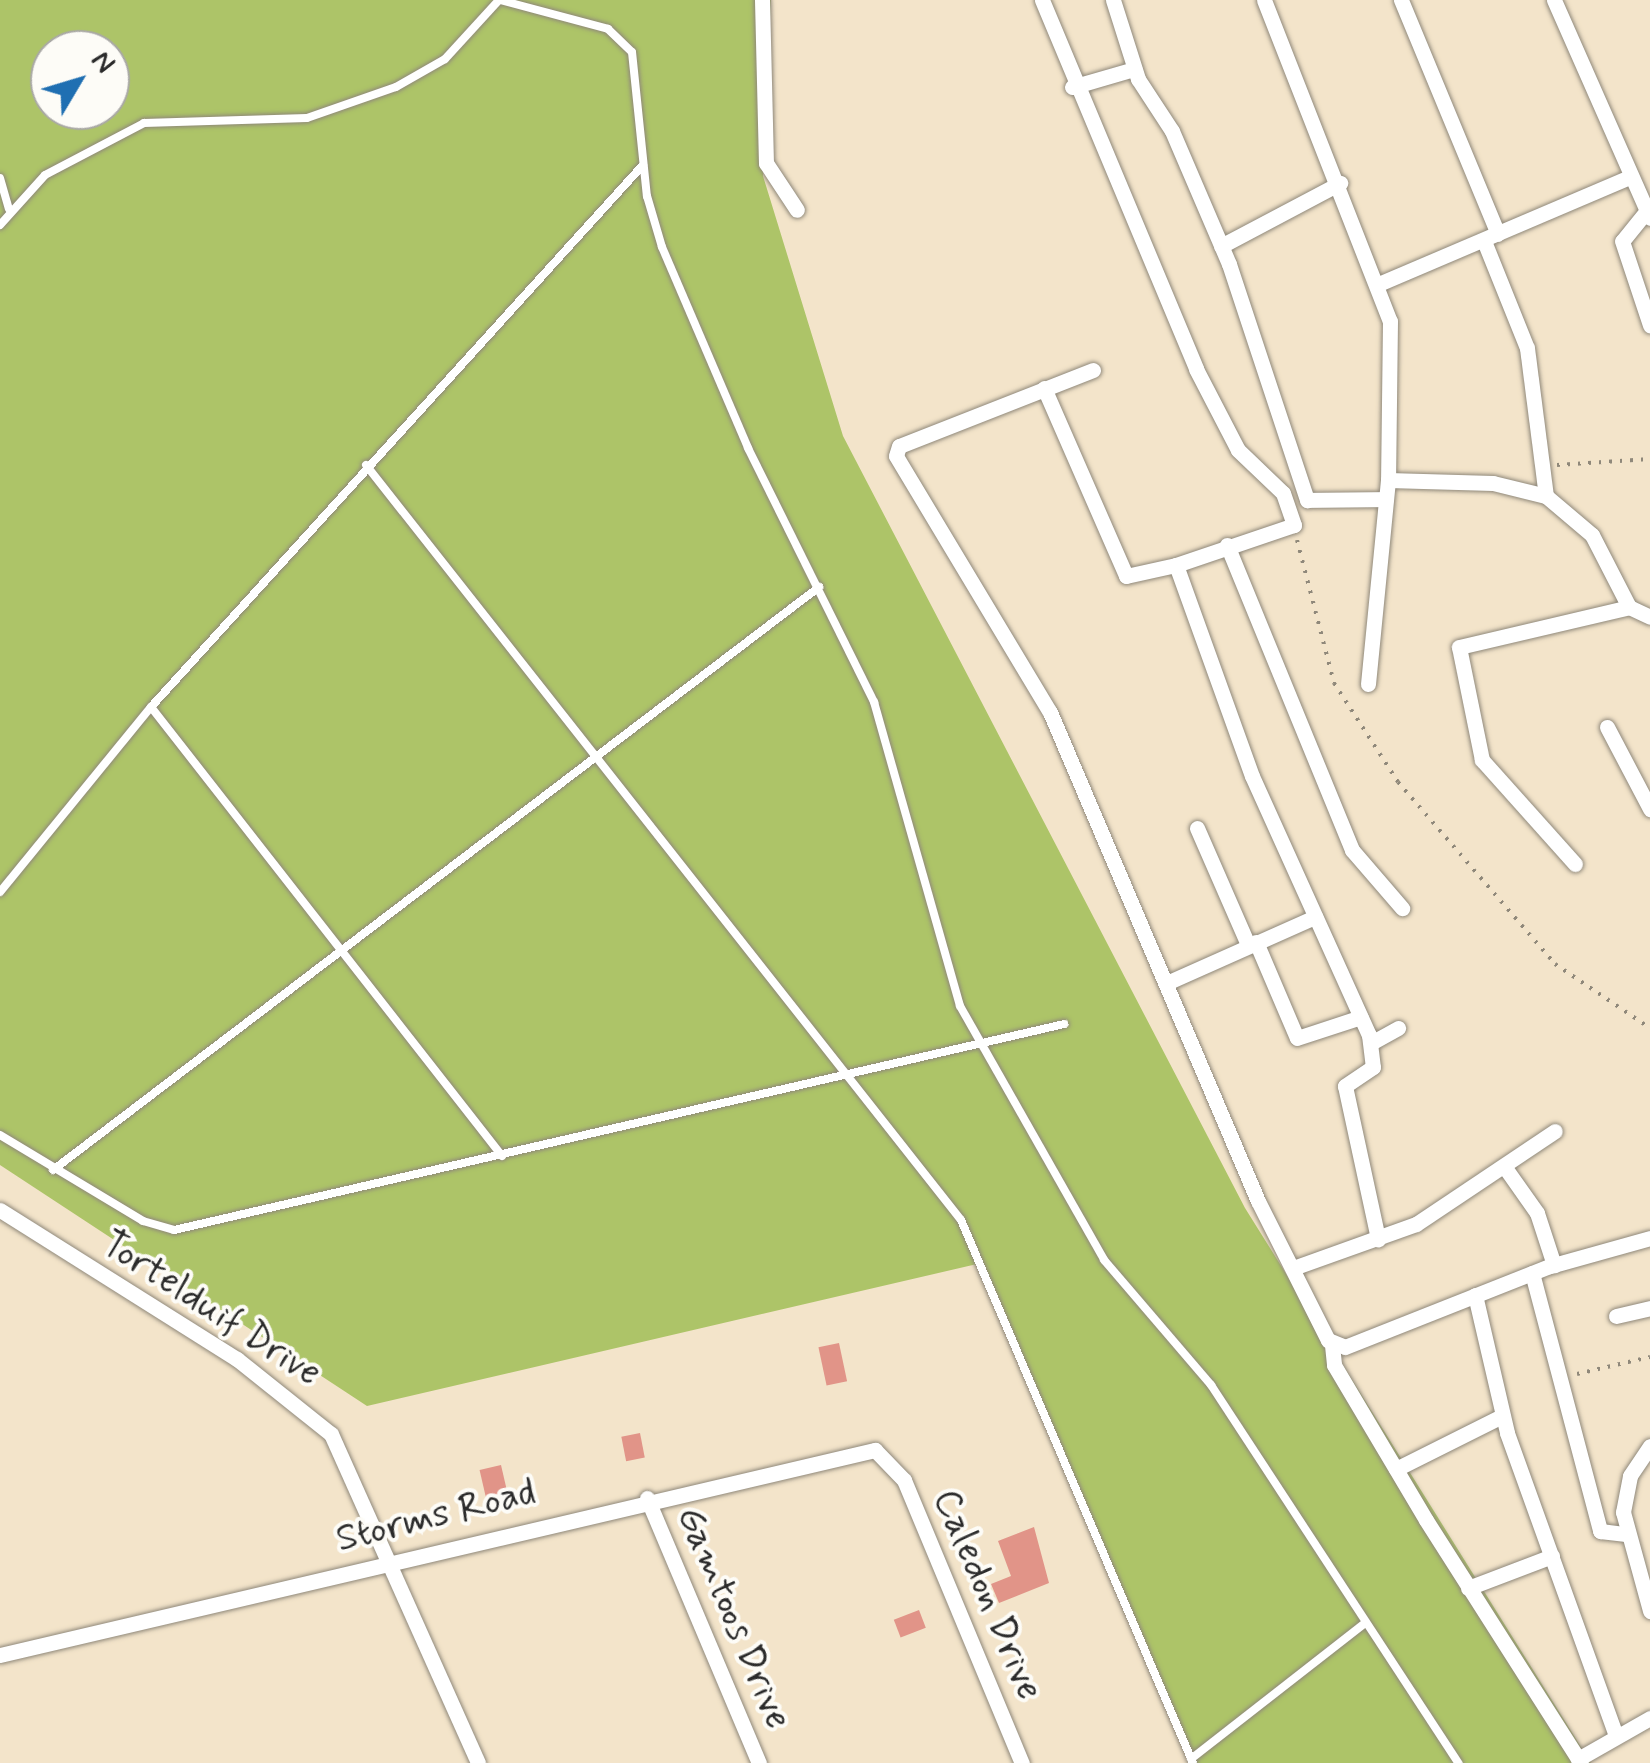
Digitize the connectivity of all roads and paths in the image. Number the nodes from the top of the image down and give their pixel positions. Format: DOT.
graph roads {
  1 [pos="500,0"];
  2 [pos="762,0"];
  3 [pos="1042,0"];
  4 [pos="1113,0"];
  5 [pos="1264,0"];
  6 [pos="1401,0"];
  7 [pos="1554,0"];
  8 [pos="1134,70"];
  9 [pos="1072,87"];
  10 [pos="643,164"];
  11 [pos="1628,177"];
  12 [pos="0,178"];
  13 [pos="1340,184"];
  14 [pos="10,209"];
  15 [pos="797,210"];
  16 [pos="1648,215"];
  17 [pos="0,225"];
  18 [pos="1491,237"];
  19 [pos="1221,246"];
  20 [pos="1381,283"];
  21 [pos="1650,325"];
  22 [pos="1093,370"];
  23 [pos="1044,388"];
  24 [pos="1650,459"];
  25 [pos="366,464"];
  26 [pos="1547,466"];
  27 [pos="1388,480"];
  28 [pos="1546,496"];
  29 [pos="1386,499"];
  30 [pos="1294,525"];
  31 [pos="1227,545"];
  32 [pos="1176,565"];
  33 [pos="819,587"];
  34 [pos="1629,607"];
  35 [pos="1650,617"];
  36 [pos="1368,684"];
  37 [pos="151,707"];
  38 [pos="1607,726"];
  39 [pos="590,756"];
  40 [pos="1650,809"];
  41 [pos="1197,828"];
  42 [pos="1575,864"];
  43 [pos="0,892"];
  44 [pos="1402,908"];
  45 [pos="1314,917"];
  46 [pos="1252,943"];
  47 [pos="341,948"];
  48 [pos="1171,981"];
  49 [pos="1361,1017"];
  50 [pos="1064,1024"];
  51 [pos="1398,1028"];
  52 [pos="1650,1028"];
  53 [pos="1371,1042"];
  54 [pos="980,1044"];
  55 [pos="848,1074"];
  56 [pos="1554,1131"];
  57 [pos="0,1135"];
  58 [pos="502,1156"];
  59 [pos="1506,1168"];
  60 [pos="53,1170"];
  61 [pos="0,1210"];
  62 [pos="1650,1238"];
  63 [pos="1378,1239"];
  64 [pos="1554,1265"];
  65 [pos="1296,1267"];
  66 [pos="1532,1274"];
  67 [pos="1476,1296"];
  68 [pos="1650,1308"];
  69 [pos="1616,1316"];
  70 [pos="1332,1345"];
  71 [pos="1650,1357"];
  72 [pos="1554,1378"];
  73 [pos="1502,1416"];
  74 [pos="1650,1446"];
  75 [pos="887,1456"];
  76 [pos="1396,1469"];
  77 [pos="647,1498"];
  78 [pos="1624,1534"];
  79 [pos="1552,1556"];
  80 [pos="391,1560"];
  81 [pos="1468,1588"];
  82 [pos="1650,1611"];
  83 [pos="1364,1623"];
  84 [pos="0,1655"];
  85 [pos="1650,1718"];
  86 [pos="1616,1734"];
  87 [pos="1192,1761"];
  88 [pos="1580,1761"];
  89 [pos="478,1763"];
  90 [pos="759,1763"];
  91 [pos="1022,1763"];
  92 [pos="1458,1763"];
  1 -- 10 [label="lane"];
  1 -- 14 [label="lane"];
  2 -- 15 [label="street"];
  3 -- 9 [label="street"];
  4 -- 8 [label="street"];
  5 -- 13 [label="street"];
  6 -- 18 [label="street"];
  7 -- 11 [label="street"];
  8 -- 9 [label="street"];
  8 -- 19 [label="street"];
  9 -- 30 [label="street"];
  10 -- 25 [label="lane"];
  10 -- 33 [label="lane"];
  11 -- 16 [label="street"];
  11 -- 18 [label="street"];
  12 -- 14 [label="lane"];
  13 -- 19 [label="street"];
  13 -- 20 [label="street"];
  14 -- 17 [label="lane"];
  16 -- 21 [label="street"];
  18 -- 20 [label="street"];
  18 -- 26 [label="street"];
  19 -- 29 [label="street"];
  20 -- 27 [label="street"];
  22 -- 23 [label="street"];
  23 -- 32 [label="street"];
  23 -- 48 [label="street"];
  24 -- 26 [label="path"];
  25 -- 37 [label="lane"];
  25 -- 39 [label="lane"];
  26 -- 28 [label="street"];
  27 -- 28 [label="street"];
  27 -- 29 [label="street"];
  28 -- 34 [label="street"];
  29 -- 36 [label="street"];
  30 -- 31 [label="street"];
  30 -- 52 [label="path"];
  31 -- 32 [label="street"];
  31 -- 44 [label="street"];
  32 -- 45 [label="street"];
  33 -- 39 [label="lane"];
  33 -- 54 [label="lane"];
  34 -- 35 [label="street"];
  34 -- 42 [label="street"];
  37 -- 43 [label="lane"];
  37 -- 47 [label="lane"];
  38 -- 40 [label="street"];
  39 -- 47 [label="lane"];
  39 -- 55 [label="lane"];
  41 -- 46 [label="street"];
  45 -- 46 [label="street"];
  45 -- 49 [label="street"];
  46 -- 48 [label="street"];
  46 -- 49 [label="street"];
  47 -- 58 [label="lane"];
  47 -- 60 [label="lane"];
  48 -- 65 [label="street"];
  49 -- 53 [label="street"];
  50 -- 54 [label="lane"];
  51 -- 53 [label="street"];
  53 -- 63 [label="street"];
  54 -- 55 [label="lane"];
  54 -- 83 [label="lane"];
  55 -- 58 [label="lane"];
  55 -- 87 [label="lane"];
  56 -- 59 [label="street"];
  57 -- 60 [label="lane"];
  58 -- 60 [label="lane"];
  59 -- 63 [label="street"];
  59 -- 64 [label="street"];
  61 -- 80 [label="street, Tortelduif Drive"];
  62 -- 64 [label="street"];
  63 -- 65 [label="street"];
  64 -- 66 [label="street"];
  65 -- 70 [label="street"];
  66 -- 67 [label="street"];
  66 -- 72 [label="street"];
  67 -- 70 [label="street"];
  67 -- 73 [label="street"];
  68 -- 69 [label="street"];
  70 -- 76 [label="street"];
  71 -- 72 [label="path"];
  72 -- 78 [label="street"];
  73 -- 76 [label="street"];
  73 -- 79 [label="street"];
  74 -- 78 [label="street"];
  75 -- 77 [label="street, Storms Road"];
  75 -- 91 [label="street, Caledon Drive"];
  76 -- 81 [label="street"];
  77 -- 80 [label="street, Storms Road"];
  77 -- 90 [label="street, Gamtoos Drive"];
  78 -- 82 [label="street"];
  79 -- 81 [label="street"];
  79 -- 86 [label="street"];
  80 -- 84 [label="street, Storms Road"];
  80 -- 89 [label="street, Tortelduif Drive"];
  81 -- 88 [label="street"];
  83 -- 87 [label="lane"];
  83 -- 92 [label="lane"];
  85 -- 86 [label="street"];
  86 -- 88 [label="street"];
}
